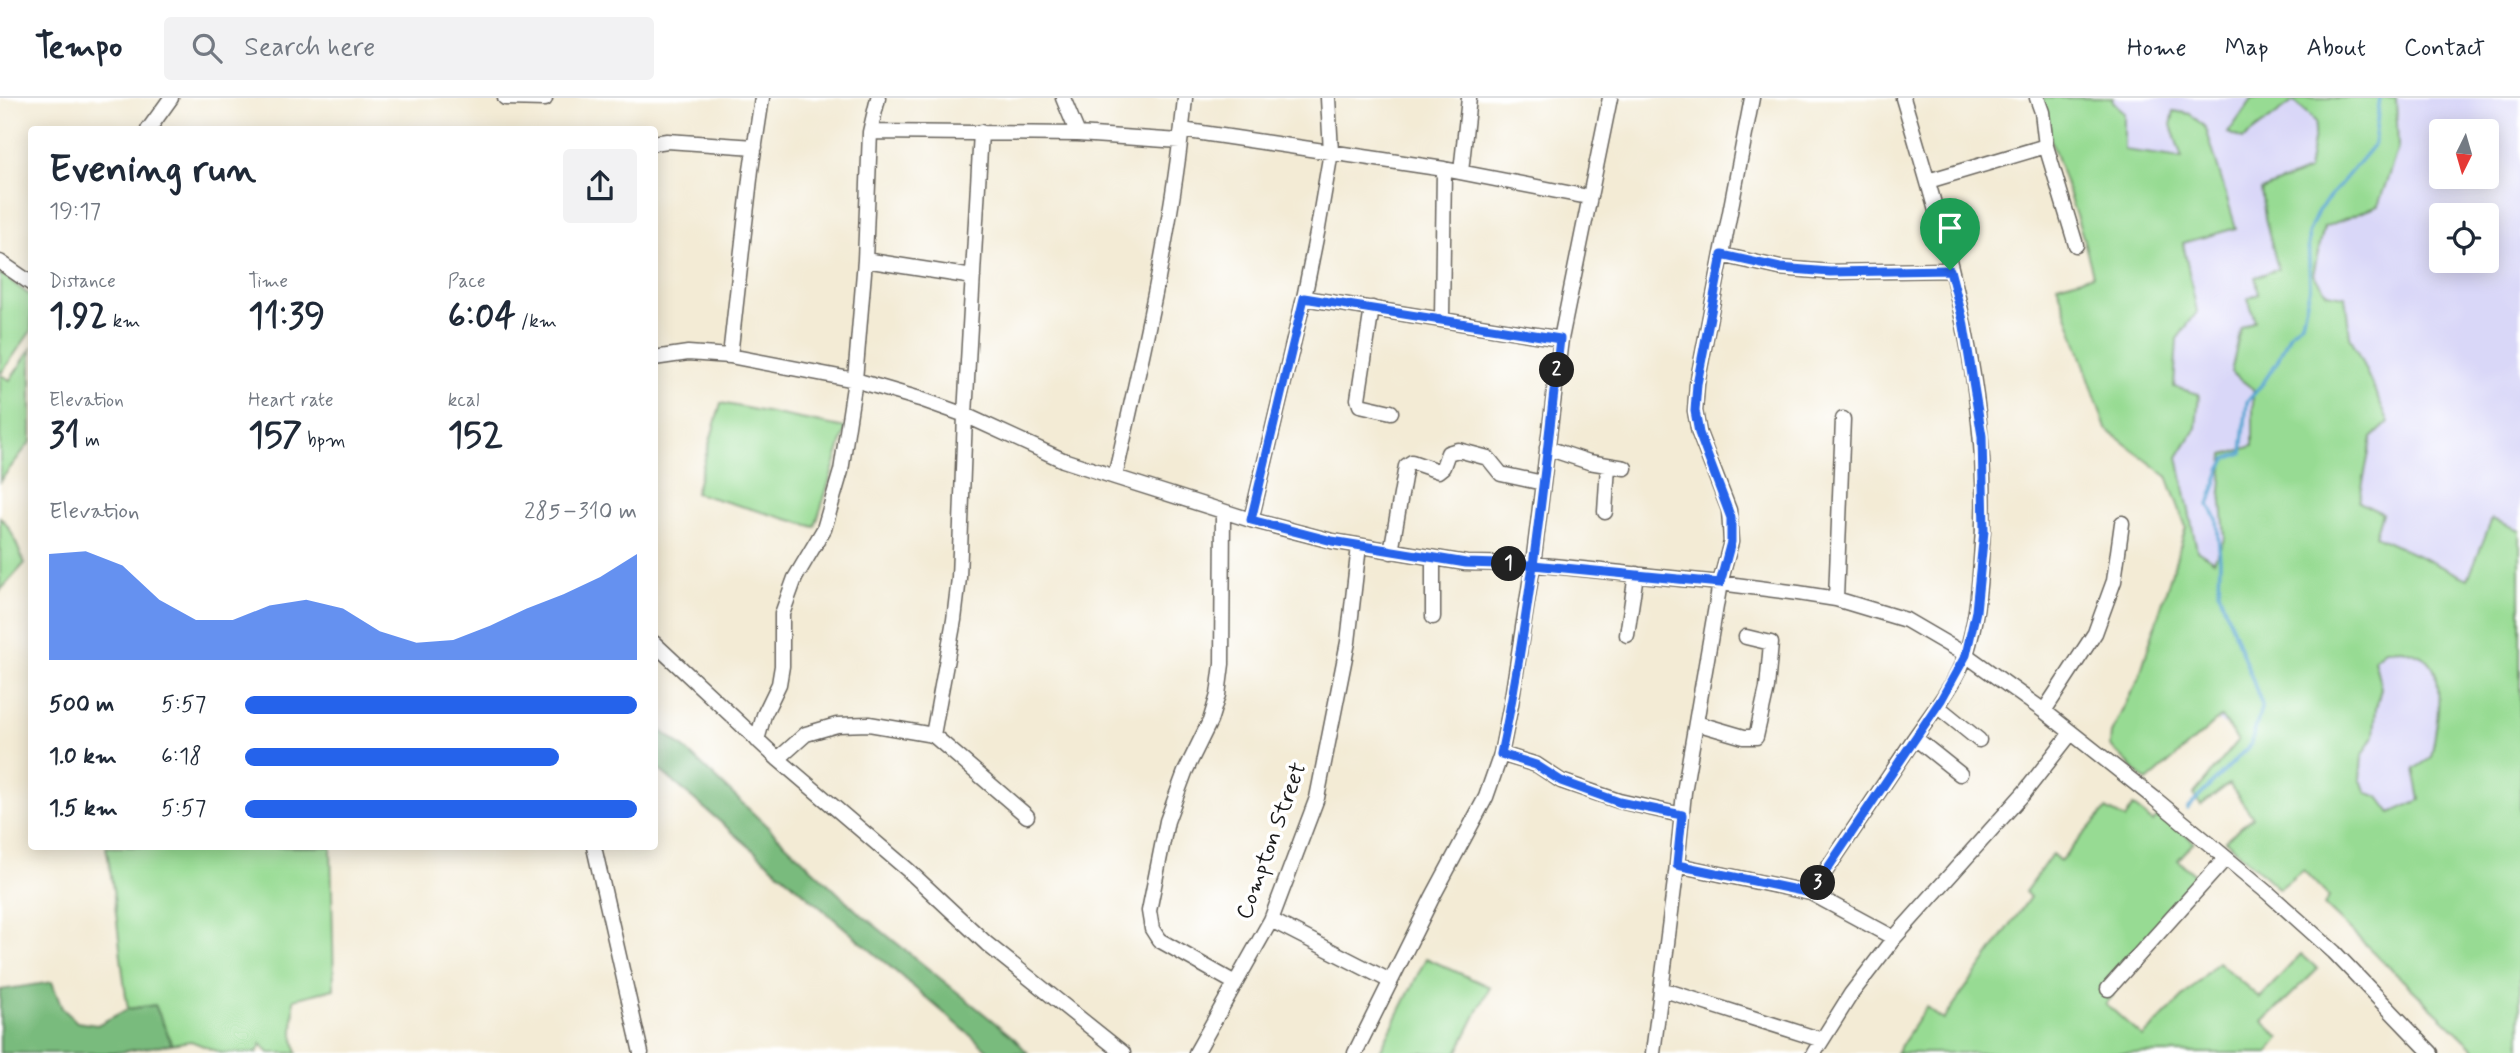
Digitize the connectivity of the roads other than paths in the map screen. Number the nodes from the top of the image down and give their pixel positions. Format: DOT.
graph roads {
  1 [pos="171,98"];
  2 [pos="505,98"];
  3 [pos="762,98"];
  4 [pos="878,98"];
  5 [pos="1063,98"];
  6 [pos="1185,98"];
  7 [pos="1328,98"];
  8 [pos="1469,98"];
  9 [pos="1610,98"];
  10 [pos="1752,98"];
  11 [pos="1903,98"];
  12 [pos="2037,98"];
  13 [pos="545,99"];
  14 [pos="151,126"];
  15 [pos="870,132"];
  16 [pos="981,132"];
  17 [pos="1078,134"];
  18 [pos="1181,135"];
  19 [pos="658,142"];
  20 [pos="2046,146"];
  21 [pos="755,147"];
  22 [pos="1331,152"];
  23 [pos="1444,169"];
  24 [pos="1461,172"];
  25 [pos="1928,181"];
  26 [pos="1588,197"];
  27 [pos="2076,246"];
  28 [pos="1722,255"];
  29 [pos="865,260"];
  30 [pos="0,262"];
  31 [pos="1950,270"];
  32 [pos="973,277"];
  33 [pos="28,281"];
  34 [pos="1304,298"];
  35 [pos="1372,308"];
  36 [pos="1441,318"];
  37 [pos="1560,339"];
  38 [pos="730,356"];
  39 [pos="658,357"];
  40 [pos="855,380"];
  41 [pos="1391,412"];
  42 [pos="965,415"];
  43 [pos="1843,419"];
  44 [pos="1547,448"];
  45 [pos="1608,466"];
  46 [pos="1625,468"];
  47 [pos="1115,477"];
  48 [pos="1543,483"];
  49 [pos="1223,512"];
  50 [pos="1605,512"];
  51 [pos="1251,520"];
  52 [pos="2122,523"];
  53 [pos="1359,546"];
  54 [pos="1391,552"];
  55 [pos="1433,559"];
  56 [pos="1533,565"];
  57 [pos="1636,574"];
  58 [pos="1720,583"];
  59 [pos="1836,599"];
  60 [pos="1433,617"];
  61 [pos="1627,635"];
  62 [pos="1746,637"];
  63 [pos="658,647"];
  64 [pos="1966,655"];
  65 [pos="1937,706"];
  66 [pos="2044,711"];
  67 [pos="1696,723"];
  68 [pos="2071,733"];
  69 [pos="933,735"];
  70 [pos="1915,738"];
  71 [pos="757,740"];
  72 [pos="1979,740"];
  73 [pos="1501,754"];
  74 [pos="778,759"];
  75 [pos="1959,774"];
  76 [pos="1682,815"];
  77 [pos="1027,816"];
  78 [pos="595,850"];
  79 [pos="2225,859"];
  80 [pos="1677,865"];
  81 [pos="1811,893"];
  82 [pos="1271,920"];
  83 [pos="1894,938"];
  84 [pos="1390,981"];
  85 [pos="1235,982"];
  86 [pos="1661,989"];
  87 [pos="2108,989"];
  88 [pos="1818,1046"];
  89 [pos="641,1053"];
  90 [pos="1122,1053"];
  91 [pos="1196,1053"];
  92 [pos="1354,1053"];
  93 [pos="1653,1053"];
  94 [pos="2431,1053"];
  1 -- 14 [label="street"];
  2 -- 13 [label="street"];
  3 -- 21 [label="street"];
  4 -- 15 [label="street"];
  5 -- 17 [label="street"];
  6 -- 18 [label="street"];
  7 -- 22 [label="street"];
  8 -- 24 [label="street"];
  9 -- 26 [label="street"];
  10 -- 28 [label="street"];
  11 -- 25 [label="street"];
  12 -- 20 [label="street"];
  15 -- 16 [label="street"];
  15 -- 29 [label="street"];
  16 -- 17 [label="street"];
  16 -- 32 [label="street"];
  17 -- 18 [label="street"];
  18 -- 22 [label="street"];
  18 -- 47 [label="street"];
  19 -- 21 [label="street"];
  20 -- 25 [label="street"];
  20 -- 27 [label="street"];
  21 -- 38 [label="street"];
  22 -- 23 [label="street"];
  22 -- 34 [label="street"];
  23 -- 24 [label="street"];
  23 -- 36 [label="street"];
  24 -- 26 [label="street"];
  25 -- 31 [label="street"];
  26 -- 37 [label="street"];
  28 -- 31 [label="street"];
  28 -- 58 [label="street"];
  29 -- 32 [label="street"];
  29 -- 40 [label="street"];
  30 -- 33 [label="street"];
  31 -- 64 [label="street"];
  32 -- 42 [label="street"];
  34 -- 35 [label="street"];
  34 -- 51 [label="street"];
  35 -- 36 [label="street"];
  35 -- 41 [label="street"];
  36 -- 37 [label="street"];
  37 -- 44 [label="street"];
  38 -- 39 [label="street"];
  38 -- 40 [label="street"];
  40 -- 42 [label="street"];
  40 -- 71 [label="street"];
  42 -- 47 [label="street"];
  42 -- 69 [label="street"];
  43 -- 59 [label="street"];
  44 -- 45 [label="street"];
  44 -- 48 [label="street"];
  45 -- 46 [label="street"];
  45 -- 50 [label="street"];
  47 -- 49 [label="street"];
  48 -- 54 [label="street"];
  48 -- 56 [label="street"];
  49 -- 51 [label="street"];
  49 -- 85 [label="street"];
  51 -- 53 [label="street"];
  52 -- 66 [label="street"];
  53 -- 54 [label="street"];
  53 -- 82 [label="street, Compton Street"];
  54 -- 55 [label="street"];
  55 -- 56 [label="street"];
  55 -- 60 [label="street"];
  56 -- 57 [label="street"];
  56 -- 73 [label="street"];
  57 -- 58 [label="street"];
  57 -- 61 [label="street"];
  58 -- 59 [label="street"];
  58 -- 67 [label="street"];
  59 -- 64 [label="street"];
  62 -- 67 [label="street"];
  63 -- 71 [label="street"];
  64 -- 65 [label="street"];
  64 -- 66 [label="street"];
  65 -- 70 [label="street"];
  65 -- 72 [label="street"];
  66 -- 68 [label="street"];
  67 -- 76 [label="street"];
  68 -- 79 [label="street"];
  68 -- 83 [label="street"];
  69 -- 74 [label="street"];
  69 -- 77 [label="street"];
  70 -- 75 [label="street"];
  70 -- 81 [label="street"];
  71 -- 74 [label="street"];
  73 -- 76 [label="street"];
  73 -- 84 [label="street"];
  74 -- 90 [label="street"];
  76 -- 80 [label="street"];
  78 -- 89 [label="street"];
  79 -- 87 [label="street"];
  79 -- 94 [label="street"];
  80 -- 81 [label="street"];
  80 -- 86 [label="street"];
  81 -- 83 [label="street"];
  82 -- 84 [label="street"];
  82 -- 85 [label="street, Compton Street"];
  83 -- 88 [label="street"];
  84 -- 92 [label="street"];
  85 -- 91 [label="street, Compton Street"];
  86 -- 88 [label="street"];
  86 -- 93 [label="street"];
}
